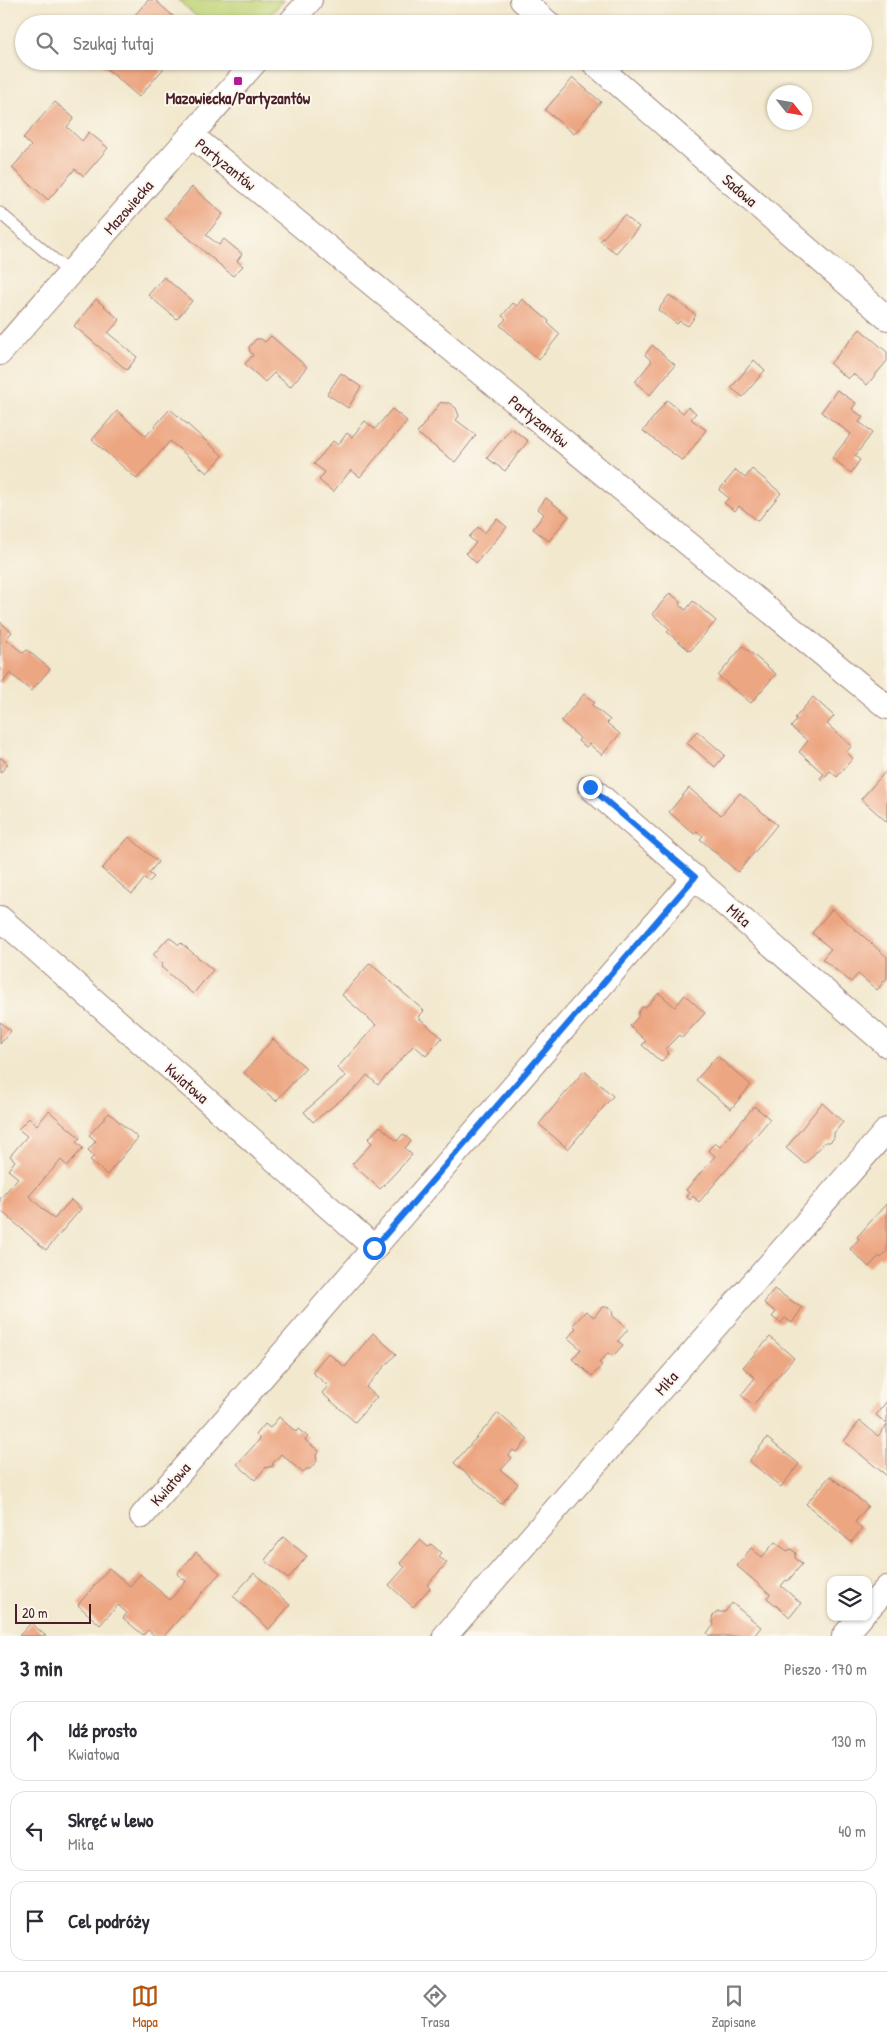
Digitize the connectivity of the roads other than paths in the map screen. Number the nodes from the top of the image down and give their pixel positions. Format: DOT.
graph roads {
  1 [pos="310,0"];
  2 [pos="522,0"];
  3 [pos="297,15"];
  4 [pos="540,15"];
  5 [pos="248,70"];
  6 [pos="602,70"];
  7 [pos="191,135"];
  8 [pos="0,213"];
  9 [pos="70,273"];
  10 [pos="887,318"];
  11 [pos="0,353"];
  12 [pos="887,707"];
  13 [pos="590,787"];
  14 [pos="695,877"];
  15 [pos="0,918"];
  16 [pos="887,1045"];
  17 [pos="887,1130"];
  18 [pos="374,1248"];
  19 [pos="142,1516"];
  20 [pos="887,1588"];
  21 [pos="872,1605"];
  22 [pos="857,1621"];
  23 [pos="445,1636"];
  24 [pos="844,1636"];
  1 -- 3 [label="street"];
  2 -- 4 [label="street"];
  5 -- 7 [label="street, Mazowiecka"];
  6 -- 10 [label="street, Sadowa"];
  7 -- 9 [label="street, Mazowiecka"];
  7 -- 12 [label="street, Partyzantów"];
  8 -- 9 [label="lane"];
  9 -- 11 [label="street, Mazowiecka"];
  13 -- 14 [label="street, Miła"];
  14 -- 16 [label="street, Miła"];
  14 -- 18 [label="street, Kwiatowa"];
  15 -- 18 [label="street, Kwiatowa"];
  17 -- 23 [label="street, Miła"];
  18 -- 19 [label="street, Kwiatowa"];
  20 -- 21 [label="street"];
  22 -- 24 [label="street"];
}
